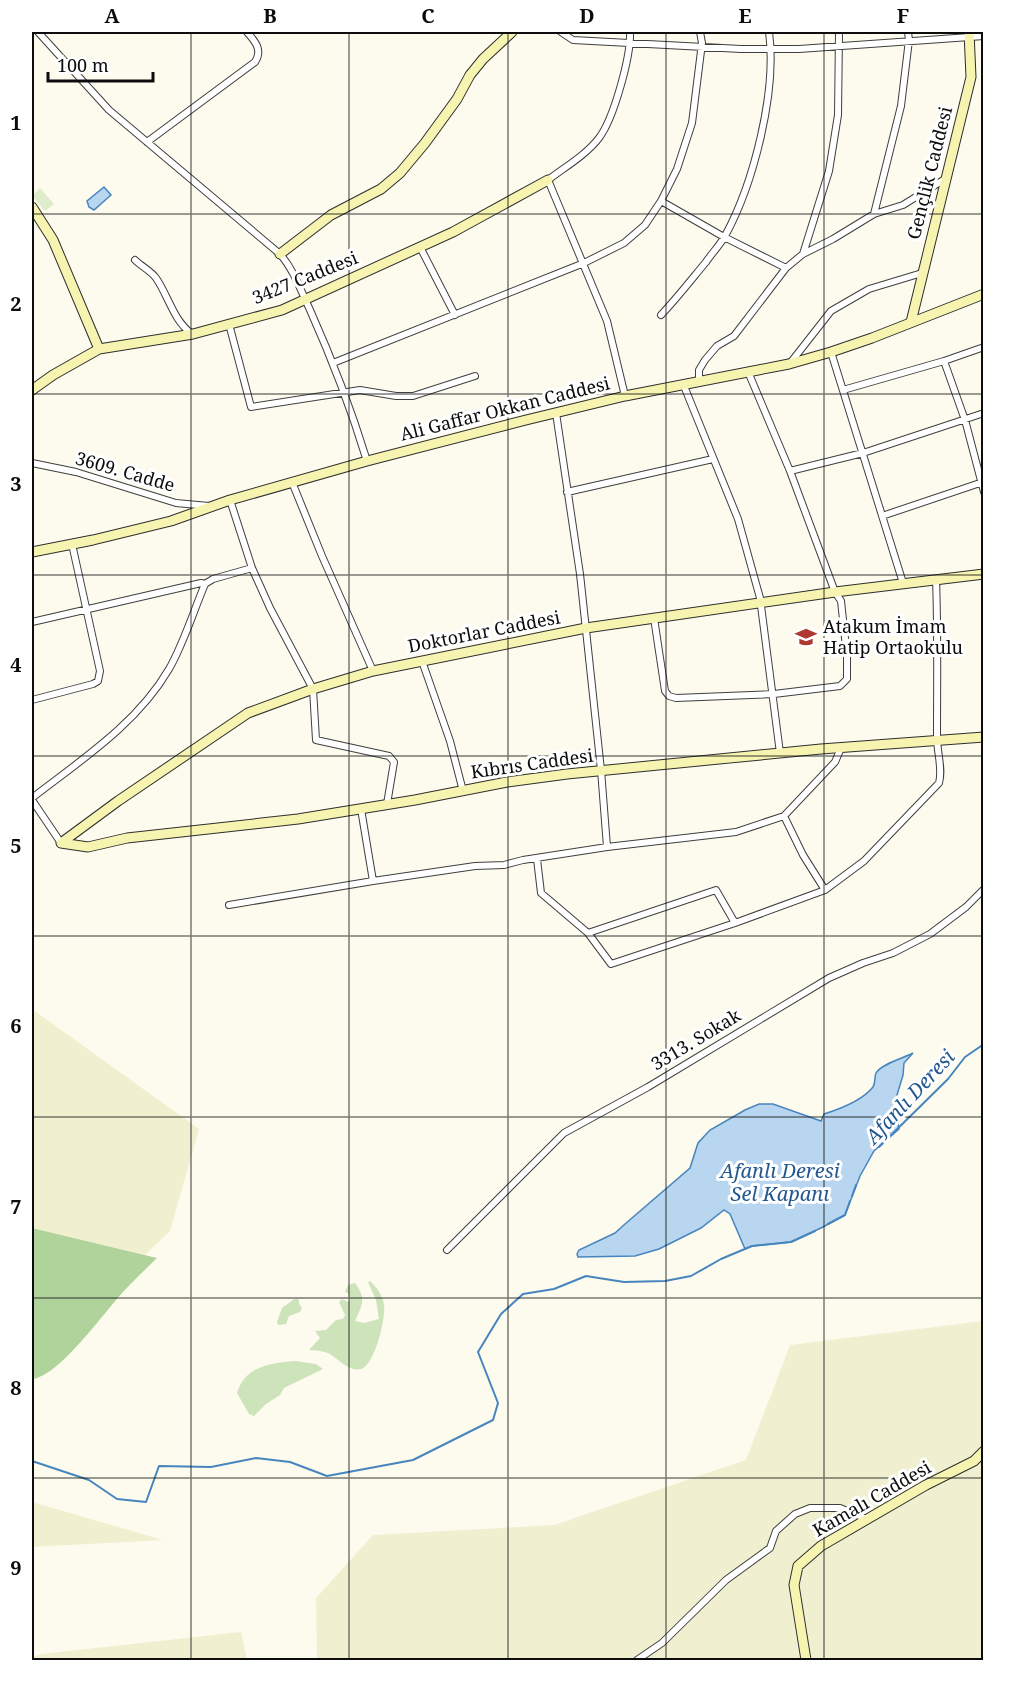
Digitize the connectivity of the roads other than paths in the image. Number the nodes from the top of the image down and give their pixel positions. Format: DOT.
graph roads {
  1 [pos="38,32"];
  2 [pos="247,32"];
  3 [pos="512,32"];
  4 [pos="561,32"];
  5 [pos="630,32"];
  6 [pos="700,32"];
  7 [pos="769,32"];
  8 [pos="839,32"];
  9 [pos="908,32"];
  10 [pos="970,34"];
  11 [pos="984,36"];
  12 [pos="909,40"];
  13 [pos="629,44"];
  14 [pos="701,47"];
  15 [pos="840,48"];
  16 [pos="771,49"];
  17 [pos="147,142"];
  18 [pos="945,179"];
  19 [pos="548,180"];
  20 [pos="661,201"];
  21 [pos="32,207"];
  22 [pos="874,214"];
  23 [pos="724,237"];
  24 [pos="420,247"];
  25 [pos="280,254"];
  26 [pos="803,254"];
  27 [pos="135,260"];
  28 [pos="584,263"];
  29 [pos="786,268"];
  30 [pos="922,273"];
  31 [pos="984,294"];
  32 [pos="305,299"];
  33 [pos="455,315"];
  34 [pos="661,315"];
  35 [pos="911,322"];
  36 [pos="230,324"];
  37 [pos="193,334"];
  38 [pos="984,347"];
  39 [pos="99,349"];
  40 [pos="831,352"];
  41 [pos="944,360"];
  42 [pos="333,363"];
  43 [pos="789,364"];
  44 [pos="749,374"];
  45 [pos="475,376"];
  46 [pos="699,383"];
  47 [pos="684,386"];
  48 [pos="32,390"];
  49 [pos="843,390"];
  50 [pos="345,393"];
  51 [pos="625,396"];
  52 [pos="556,413"];
  53 [pos="984,413"];
  54 [pos="965,420"];
  55 [pos="862,453"];
  56 [pos="713,459"];
  57 [pos="367,461"];
  58 [pos="32,463"];
  59 [pos="790,471"];
  60 [pos="292,482"];
  61 [pos="982,482"];
  62 [pos="567,492"];
  63 [pos="984,492"];
  64 [pos="230,500"];
  65 [pos="210,507"];
  66 [pos="882,516"];
  67 [pos="72,544"];
  68 [pos="32,552"];
  69 [pos="252,568"];
  70 [pos="984,574"];
  71 [pos="936,579"];
  72 [pos="903,583"];
  73 [pos="205,584"];
  74 [pos="835,592"];
  75 [pos="761,603"];
  76 [pos="86,610"];
  77 [pos="654,618"];
  78 [pos="32,622"];
  79 [pos="586,628"];
  80 [pos="422,661"];
  81 [pos="373,671"];
  82 [pos="313,689"];
  83 [pos="774,694"];
  84 [pos="32,700"];
  85 [pos="984,737"];
  86 [pos="937,741"];
  87 [pos="841,748"];
  88 [pos="780,753"];
  89 [pos="601,770"];
  90 [pos="463,790"];
  91 [pos="32,799"];
  92 [pos="387,804"];
  93 [pos="361,808"];
  94 [pos="784,816"];
  95 [pos="61,843"];
  96 [pos="608,847"];
  97 [pos="537,859"];
  98 [pos="373,881"];
  99 [pos="984,889"];
  100 [pos="825,890"];
  101 [pos="229,905"];
  102 [pos="735,923"];
  103 [pos="588,933"];
  104 [pos="447,1250"];
  105 [pos="984,1450"];
  106 [pos="867,1520"];
  107 [pos="637,1660"];
  108 [pos="806,1660"];
  1 -- 17 [label="street"];
  2 -- 17 [label="street"];
  3 -- 25 [label="street"];
  4 -- 13 [label="street"];
  5 -- 13 [label="street"];
  6 -- 14 [label="street"];
  7 -- 16 [label="street"];
  8 -- 15 [label="street"];
  9 -- 12 [label="street"];
  10 -- 11 [label="street"];
  10 -- 12 [label="street"];
  10 -- 18 [label="street, Gençlik Caddesi"];
  12 -- 15 [label="street"];
  12 -- 22 [label="street"];
  13 -- 14 [label="street"];
  13 -- 19 [label="street"];
  14 -- 16 [label="street"];
  14 -- 20 [label="street"];
  15 -- 16 [label="street"];
  15 -- 26 [label="street"];
  16 -- 23 [label="street"];
  17 -- 25 [label="street"];
  18 -- 22 [label="street"];
  18 -- 30 [label="street, Gençlik Caddesi"];
  19 -- 24 [label="street, 3427 Caddesi"];
  19 -- 28 [label="street"];
  20 -- 23 [label="street"];
  20 -- 28 [label="street"];
  21 -- 39 [label="street"];
  22 -- 26 [label="street"];
  23 -- 29 [label="street"];
  23 -- 34 [label="street"];
  24 -- 32 [label="street, 3427 Caddesi"];
  24 -- 33 [label="street"];
  25 -- 32 [label="street"];
  26 -- 29 [label="street"];
  27 -- 37 [label="street"];
  28 -- 33 [label="street"];
  28 -- 51 [label="street"];
  29 -- 46 [label="street"];
  30 -- 35 [label="street, Gençlik Caddesi"];
  30 -- 43 [label="street"];
  31 -- 35 [label="street, Ali Gaffar Okkan Caddesi"];
  32 -- 36 [label="street, 3427 Caddesi"];
  32 -- 42 [label="street"];
  33 -- 42 [label="street"];
  35 -- 40 [label="street, Ali Gaffar Okkan Caddesi"];
  36 -- 37 [label="street, 3427 Caddesi"];
  36 -- 50 [label="street"];
  37 -- 39 [label="street, 3427 Caddesi"];
  38 -- 41 [label="street"];
  39 -- 48 [label="street, 3427 Caddesi"];
  40 -- 43 [label="street, Ali Gaffar Okkan Caddesi"];
  40 -- 49 [label="street"];
  41 -- 49 [label="street"];
  41 -- 54 [label="street"];
  42 -- 50 [label="street"];
  43 -- 44 [label="street, Ali Gaffar Okkan Caddesi"];
  44 -- 46 [label="street, Ali Gaffar Okkan Caddesi"];
  44 -- 59 [label="street"];
  45 -- 50 [label="street"];
  46 -- 47 [label="street, Ali Gaffar Okkan Caddesi"];
  47 -- 51 [label="street, Ali Gaffar Okkan Caddesi"];
  47 -- 56 [label="street"];
  49 -- 55 [label="street"];
  50 -- 57 [label="street"];
  51 -- 52 [label="street, Ali Gaffar Okkan Caddesi"];
  52 -- 57 [label="street, Ali Gaffar Okkan Caddesi"];
  52 -- 62 [label="street"];
  53 -- 54 [label="street"];
  54 -- 55 [label="street"];
  54 -- 61 [label="street"];
  55 -- 59 [label="street"];
  55 -- 66 [label="street"];
  56 -- 62 [label="street"];
  56 -- 75 [label="street"];
  57 -- 60 [label="street, Ali Gaffar Okkan Caddesi"];
  58 -- 65 [label="street, 3609. Cadde"];
  59 -- 74 [label="street"];
  60 -- 64 [label="street, Ali Gaffar Okkan Caddesi"];
  60 -- 81 [label="street"];
  61 -- 63 [label="street"];
  61 -- 66 [label="street"];
  62 -- 79 [label="street"];
  64 -- 65 [label="street, Ali Gaffar Okkan Caddesi"];
  64 -- 69 [label="street"];
  65 -- 67 [label="street, Ali Gaffar Okkan Caddesi"];
  66 -- 72 [label="street"];
  67 -- 68 [label="street, Ali Gaffar Okkan Caddesi"];
  67 -- 76 [label="street"];
  69 -- 73 [label="street"];
  69 -- 82 [label="street"];
  70 -- 71 [label="street, Doktorlar Caddesi"];
  71 -- 72 [label="street, Doktorlar Caddesi"];
  71 -- 86 [label="street"];
  72 -- 74 [label="street, Doktorlar Caddesi"];
  73 -- 76 [label="street"];
  73 -- 91 [label="street"];
  74 -- 75 [label="street, Doktorlar Caddesi"];
  74 -- 83 [label="street"];
  75 -- 77 [label="street, Doktorlar Caddesi"];
  75 -- 83 [label="street"];
  76 -- 78 [label="street"];
  76 -- 84 [label="street"];
  77 -- 79 [label="street, Doktorlar Caddesi"];
  77 -- 83 [label="street"];
  79 -- 80 [label="street, Doktorlar Caddesi"];
  79 -- 89 [label="street"];
  80 -- 81 [label="street, Doktorlar Caddesi"];
  80 -- 90 [label="street"];
  81 -- 82 [label="street, Doktorlar Caddesi"];
  82 -- 92 [label="street"];
  82 -- 95 [label="street, Doktorlar Caddesi"];
  83 -- 88 [label="street"];
  85 -- 86 [label="street, Kıbrıs Caddesi"];
  86 -- 87 [label="street, Kıbrıs Caddesi"];
  86 -- 100 [label="street"];
  87 -- 88 [label="street, Kıbrıs Caddesi"];
  87 -- 94 [label="street"];
  88 -- 89 [label="street, Kıbrıs Caddesi"];
  89 -- 90 [label="street, Kıbrıs Caddesi"];
  89 -- 96 [label="street"];
  90 -- 92 [label="street, Kıbrıs Caddesi"];
  91 -- 95 [label="street"];
  92 -- 93 [label="street, Kıbrıs Caddesi"];
  93 -- 95 [label="street, Kıbrıs Caddesi"];
  93 -- 98 [label="street"];
  94 -- 96 [label="street"];
  94 -- 100 [label="street"];
  96 -- 97 [label="street"];
  97 -- 98 [label="street"];
  97 -- 103 [label="street"];
  98 -- 101 [label="street"];
  99 -- 104 [label="street, 3313. Sokak"];
  100 -- 102 [label="street"];
  102 -- 103 [label="street"];
  102 -- 103 [label="street"];
  105 -- 106 [label="street, Kamalı Caddesi"];
  106 -- 107 [label="street"];
  106 -- 108 [label="street, Kamalı Caddesi"];
}
